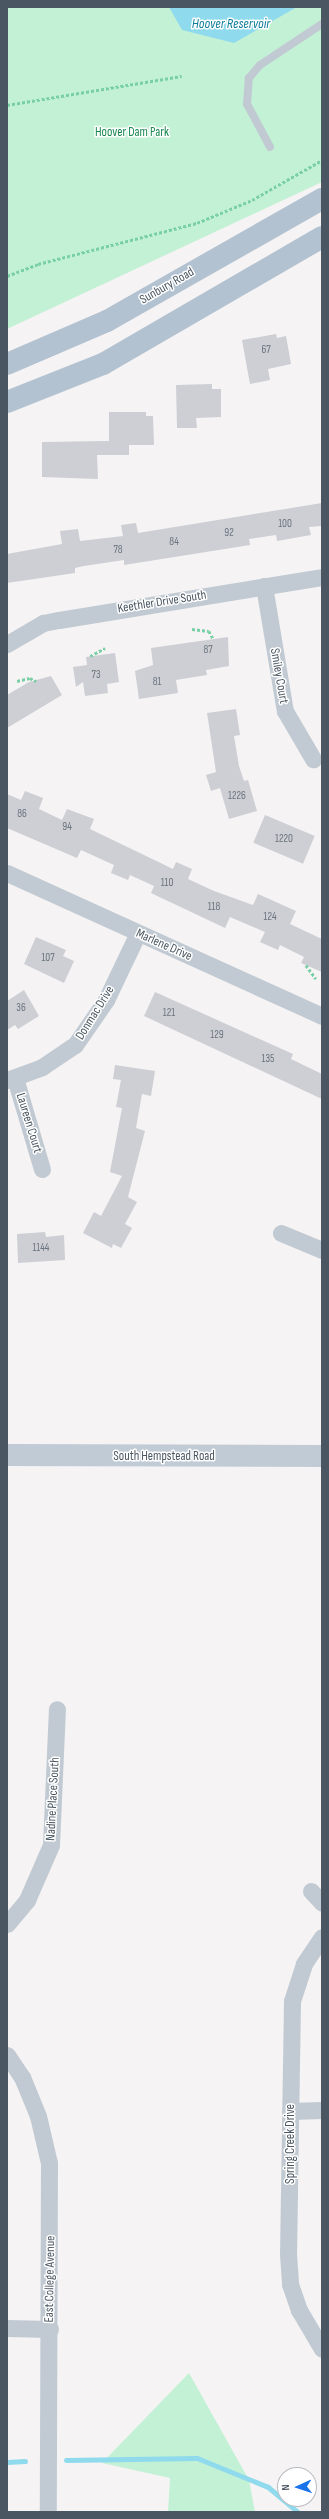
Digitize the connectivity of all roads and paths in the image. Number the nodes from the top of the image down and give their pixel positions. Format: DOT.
graph roads {
  1 [pos="322,24"];
  2 [pos="182,76"];
  3 [pos="7,105"];
  4 [pos="270,147"];
  5 [pos="322,160"];
  6 [pos="322,199"];
  7 [pos="322,237"];
  8 [pos="7,276"];
  9 [pos="7,364"];
  10 [pos="7,402"];
  11 [pos="322,576"];
  12 [pos="264,586"];
  13 [pos="192,629"];
  14 [pos="214,640"];
  15 [pos="7,644"];
  16 [pos="105,648"];
  17 [pos="90,656"];
  18 [pos="17,681"];
  19 [pos="36,681"];
  20 [pos="313,760"];
  21 [pos="7,873"];
  22 [pos="138,933"];
  23 [pos="306,965"];
  24 [pos="316,979"];
  25 [pos="322,1016"];
  26 [pos="11,1079"];
  27 [pos="42,1169"];
  28 [pos="282,1233"];
  29 [pos="322,1250"];
  30 [pos="7,1455"];
  31 [pos="322,1456"];
  32 [pos="56,1709"];
  33 [pos="7,1924"];
  34 [pos="322,1937"];
  35 [pos="7,2055"];
  36 [pos="322,2110"];
  37 [pos="290,2111"];
  38 [pos="7,2328"];
  39 [pos="50,2329"];
  40 [pos="322,2349"];
  41 [pos="48,2512"];
  1 -- 4 [label="lane"];
  2 -- 3 [label="path"];
  5 -- 8 [label="path"];
  6 -- 9 [label="main road, Sunbury Road"];
  7 -- 10 [label="main road"];
  11 -- 12 [label="street, Keethler Drive South"];
  12 -- 15 [label="street, Keethler Drive South"];
  12 -- 20 [label="street, Smiley Court"];
  13 -- 14 [label="path"];
  16 -- 17 [label="path"];
  18 -- 19 [label="path"];
  21 -- 22 [label="street, Marlene Drive"];
  22 -- 25 [label="street, Marlene Drive"];
  22 -- 26 [label="street, Donmac Drive"];
  23 -- 24 [label="path"];
  26 -- 27 [label="street, Laureen Court"];
  28 -- 29 [label="street"];
  30 -- 31 [label="street, South Hempstead Road"];
  32 -- 33 [label="street, Nadine Place South"];
  34 -- 37 [label="street, Spring Creek Drive"];
  35 -- 39 [label="street, East College Avenue"];
  36 -- 37 [label="street"];
  37 -- 40 [label="street, Spring Creek Drive"];
  38 -- 39 [label="street"];
  39 -- 41 [label="street, East College Avenue"];
}
